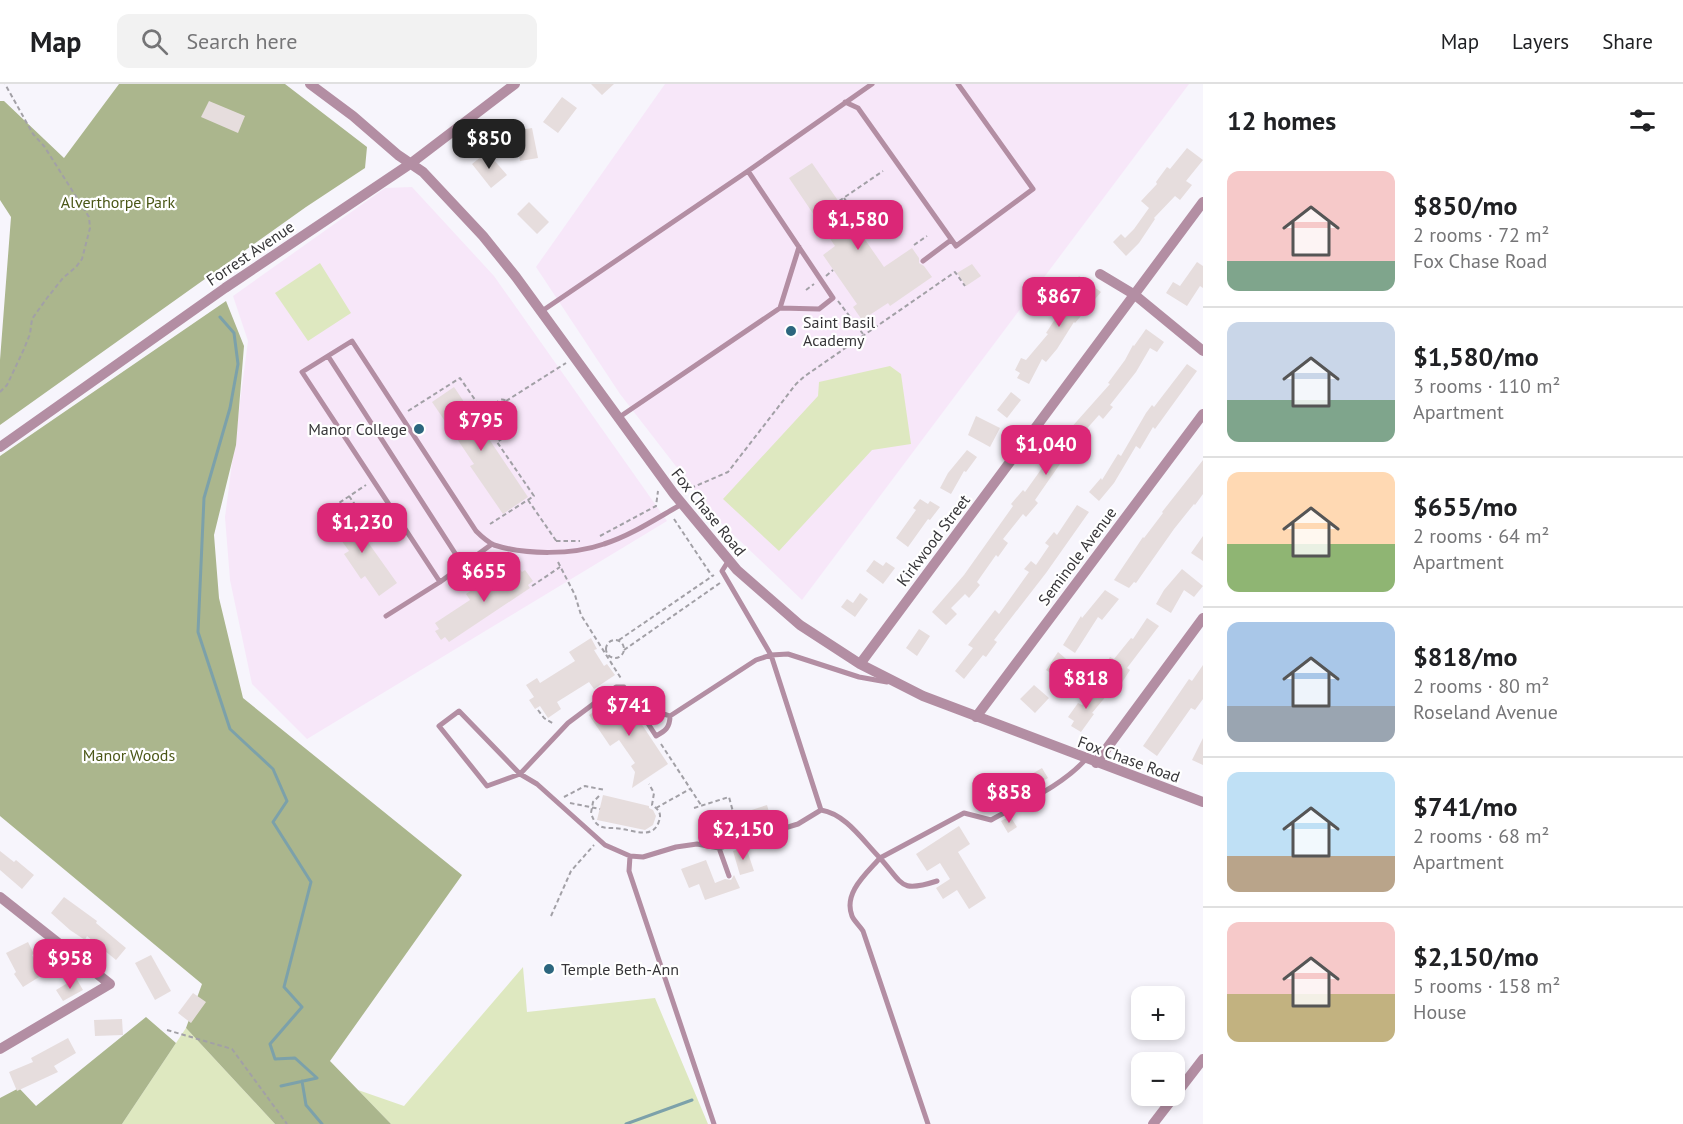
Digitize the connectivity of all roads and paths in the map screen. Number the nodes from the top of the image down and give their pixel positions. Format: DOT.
graph roads {
  1 [pos="5,84"];
  2 [pos="310,84"];
  3 [pos="515,84"];
  4 [pos="872,84"];
  5 [pos="957,84"];
  6 [pos="845,102"];
  7 [pos="410,164"];
  8 [pos="748,171"];
  9 [pos="883,171"];
  10 [pos="844,198"];
  11 [pos="839,201"];
  12 [pos="1203,202"];
  13 [pos="856,222"];
  14 [pos="927,236"];
  15 [pos="951,240"];
  16 [pos="914,245"];
  17 [pos="799,247"];
  18 [pos="923,261"];
  19 [pos="833,270"];
  20 [pos="829,273"];
  21 [pos="1100,274"];
  22 [pos="817,282"];
  23 [pos="965,286"];
  24 [pos="806,290"];
  25 [pos="1135,295"];
  26 [pos="833,298"];
  27 [pos="780,308"];
  28 [pos="541,311"];
  29 [pos="863,334"];
  30 [pos="1203,351"];
  31 [pos="328,356"];
  32 [pos="566,363"];
  33 [pos="0,392"];
  34 [pos="506,401"];
  35 [pos="498,408"];
  36 [pos="504,410"];
  37 [pos="516,413"];
  38 [pos="1203,414"];
  39 [pos="486,415"];
  40 [pos="400,416"];
  41 [pos="618,418"];
  42 [pos="476,420"];
  43 [pos="0,447"];
  44 [pos="373,481"];
  45 [pos="658,491"];
  46 [pos="681,492"];
  47 [pos="350,496"];
  48 [pos="528,500"];
  49 [pos="682,504"];
  50 [pos="327,511"];
  51 [pos="674,519"];
  52 [pos="490,524"];
  53 [pos="373,531"];
  54 [pos="596,538"];
  55 [pos="587,540"];
  56 [pos="556,541"];
  57 [pos="492,544"];
  58 [pos="560,545"];
  59 [pos="729,560"];
  60 [pos="558,562"];
  61 [pos="461,566"];
  62 [pos="560,567"];
  63 [pos="722,571"];
  64 [pos="712,576"];
  65 [pos="727,579"];
  66 [pos="440,582"];
  67 [pos="532,586"];
  68 [pos="474,588"];
  69 [pos="386,616"];
  70 [pos="1203,618"];
  71 [pos="619,640"];
  72 [pos="624,650"];
  73 [pos="606,655"];
  74 [pos="771,655"];
  75 [pos="599,658"];
  76 [pos="860,664"];
  77 [pos="901,685"];
  78 [pos="624,687"];
  79 [pos="538,710"];
  80 [pos="670,716"];
  81 [pos="976,717"];
  82 [pos="647,722"];
  83 [pos="562,729"];
  84 [pos="656,736"];
  85 [pos="1091,761"];
  86 [pos="520,774"];
  87 [pos="649,784"];
  88 [pos="690,789"];
  89 [pos="605,790"];
  90 [pos="599,796"];
  91 [pos="556,801"];
  92 [pos="1203,802"];
  93 [pos="573,803"];
  94 [pos="701,806"];
  95 [pos="592,807"];
  96 [pos="600,808"];
  97 [pos="656,808"];
  98 [pos="694,808"];
  99 [pos="821,810"];
  100 [pos="599,840"];
  101 [pos="741,841"];
  102 [pos="719,848"];
  103 [pos="630,856"];
  104 [pos="879,858"];
  105 [pos="729,876"];
  106 [pos="937,881"];
  107 [pos="0,897"];
  108 [pos="551,916"];
  109 [pos="167,1030"];
  110 [pos="0,1049"];
  111 [pos="1203,1059"];
  112 [pos="287,1124"];
  113 [pos="714,1124"];
  114 [pos="928,1124"];
  115 [pos="1153,1124"];
  1 -- 33 [label="path"];
  2 -- 7 [label="street, Fox Chase Road"];
  3 -- 7 [label="street, Forrest Avenue"];
  4 -- 6 [label="lane"];
  5 -- 15 [label="lane"];
  6 -- 8 [label="lane"];
  6 -- 15 [label="lane"];
  7 -- 28 [label="street, Fox Chase Road"];
  7 -- 43 [label="street, Forrest Avenue"];
  8 -- 17 [label="lane"];
  8 -- 28 [label="lane"];
  9 -- 10 [label="path"];
  10 -- 11 [label="path"];
  10 -- 13 [label="path"];
  12 -- 25 [label="street, Kirkwood Street"];
  14 -- 16 [label="path"];
  15 -- 18 [label="lane"];
  17 -- 26 [label="lane"];
  17 -- 27 [label="lane"];
  19 -- 20 [label="path"];
  21 -- 25 [label="street"];
  22 -- 24 [label="path"];
  23 -- 29 [label="path"];
  25 -- 30 [label="street"];
  25 -- 76 [label="street, Kirkwood Street"];
  26 -- 27 [label="lane"];
  26 -- 29 [label="path"];
  27 -- 41 [label="lane"];
  28 -- 41 [label="street, Fox Chase Road"];
  29 -- 46 [label="path"];
  31 -- 40 [label="lane"];
  31 -- 44 [label="lane"];
  31 -- 61 [label="lane"];
  32 -- 34 [label="path"];
  34 -- 35 [label="path"];
  34 -- 36 [label="path"];
  35 -- 36 [label="path"];
  35 -- 39 [label="path"];
  36 -- 37 [label="path"];
  38 -- 81 [label="street, Seminole Avenue"];
  39 -- 40 [label="path"];
  39 -- 42 [label="path"];
  39 -- 48 [label="path"];
  40 -- 57 [label="lane"];
  41 -- 49 [label="street, Fox Chase Road"];
  44 -- 47 [label="path"];
  44 -- 66 [label="lane"];
  45 -- 54 [label="path"];
  47 -- 50 [label="path"];
  47 -- 53 [label="path"];
  48 -- 52 [label="path"];
  48 -- 56 [label="path"];
  49 -- 57 [label="lane"];
  49 -- 59 [label="street, Fox Chase Road"];
  51 -- 64 [label="path"];
  55 -- 56 [label="path"];
  56 -- 58 [label="path"];
  57 -- 61 [label="lane"];
  59 -- 63 [label="lane"];
  59 -- 76 [label="street, Fox Chase Road"];
  60 -- 62 [label="path"];
  61 -- 66 [label="lane"];
  61 -- 68 [label="path"];
  62 -- 67 [label="path"];
  62 -- 73 [label="path"];
  63 -- 64 [label="path"];
  63 -- 65 [label="lane"];
  64 -- 71 [label="path"];
  65 -- 72 [label="path"];
  65 -- 74 [label="lane"];
  66 -- 69 [label="lane"];
  70 -- 85 [label="street"];
  71 -- 72 [label="path"];
  71 -- 73 [label="path"];
  72 -- 73 [label="path"];
  73 -- 75 [label="path"];
  73 -- 78 [label="path"];
  74 -- 77 [label="lane"];
  74 -- 80 [label="lane"];
  74 -- 99 [label="lane"];
  76 -- 77 [label="street, Fox Chase Road"];
  77 -- 81 [label="street, Fox Chase Road"];
  78 -- 82 [label="lane"];
  78 -- 83 [label="lane"];
  79 -- 83 [label="path"];
  80 -- 82 [label="lane"];
  80 -- 84 [label="lane"];
  81 -- 85 [label="street, Fox Chase Road"];
  82 -- 84 [label="lane"];
  83 -- 86 [label="lane"];
  84 -- 88 [label="path"];
  85 -- 92 [label="street, Fox Chase Road"];
  85 -- 104 [label="lane"];
  86 -- 86 [label="lane"];
  86 -- 91 [label="lane"];
  87 -- 97 [label="path"];
  88 -- 94 [label="path"];
  88 -- 97 [label="path"];
  89 -- 91 [label="path"];
  90 -- 95 [label="path"];
  91 -- 100 [label="lane"];
  93 -- 95 [label="path"];
  94 -- 98 [label="path"];
  94 -- 101 [label="path"];
  95 -- 96 [label="path"];
  95 -- 97 [label="path"];
  99 -- 101 [label="lane"];
  99 -- 104 [label="lane"];
  100 -- 103 [label="lane"];
  100 -- 108 [label="path"];
  101 -- 102 [label="lane"];
  102 -- 103 [label="lane"];
  102 -- 105 [label="lane"];
  103 -- 113 [label="lane"];
  104 -- 106 [label="lane"];
  104 -- 114 [label="lane"];
  107 -- 110 [label="street"];
  109 -- 112 [label="path"];
  111 -- 115 [label="street"];
}
